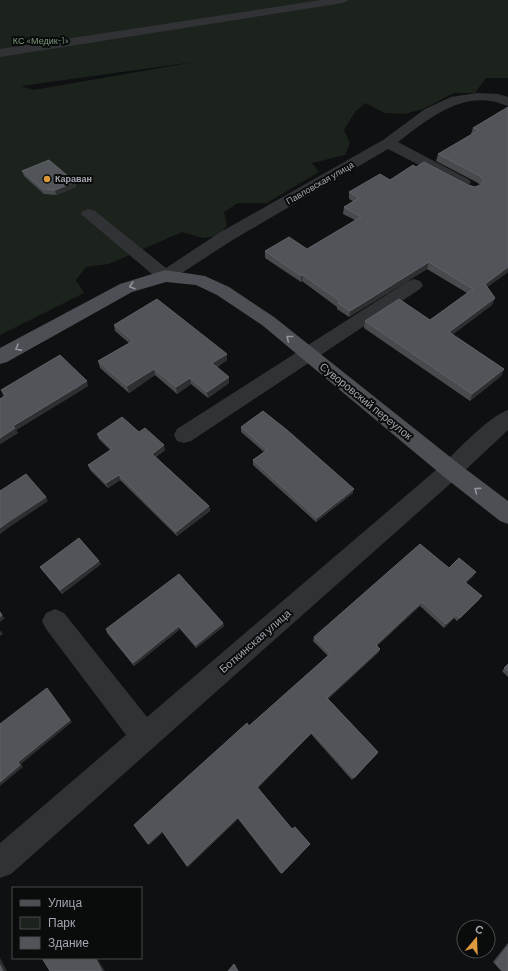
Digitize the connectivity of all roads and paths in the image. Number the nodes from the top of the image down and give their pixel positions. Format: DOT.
graph roads {
  1 [pos="343,0"];
  2 [pos="0,53"];
  3 [pos="508,102"];
  4 [pos="388,143"];
  5 [pos="472,187"];
  6 [pos="89,214"];
  7 [pos="165,276"];
  8 [pos="414,285"];
  9 [pos="223,291"];
  10 [pos="308,354"];
  11 [pos="0,358"];
  12 [pos="508,418"];
  13 [pos="184,436"];
  14 [pos="451,470"];
  15 [pos="508,514"];
  16 [pos="55,621"];
  17 [pos="145,737"];
  18 [pos="0,863"];
  1 -- 2 [label="street"];
  3 -- 4 [label="street, Павловская улица"];
  4 -- 5 [label="street"];
  4 -- 7 [label="street, Павловская улица"];
  6 -- 7 [label="street"];
  7 -- 9 [label="main road, Павловская улица"];
  7 -- 11 [label="main road, Павловская улица, one-way"];
  8 -- 10 [label="street"];
  10 -- 9 [label="main road, Суворовский переулок, one-way"];
  10 -- 13 [label="street"];
  10 -- 14 [label="main road, Суворовский переулок"];
  12 -- 14 [label="street, Боткинская улица"];
  15 -- 14 [label="main road, Суворовский переулок, one-way"];
  14 -- 17 [label="street, Боткинская улица"];
  16 -- 17 [label="street"];
  17 -- 18 [label="street, Боткинская улица"];
}
